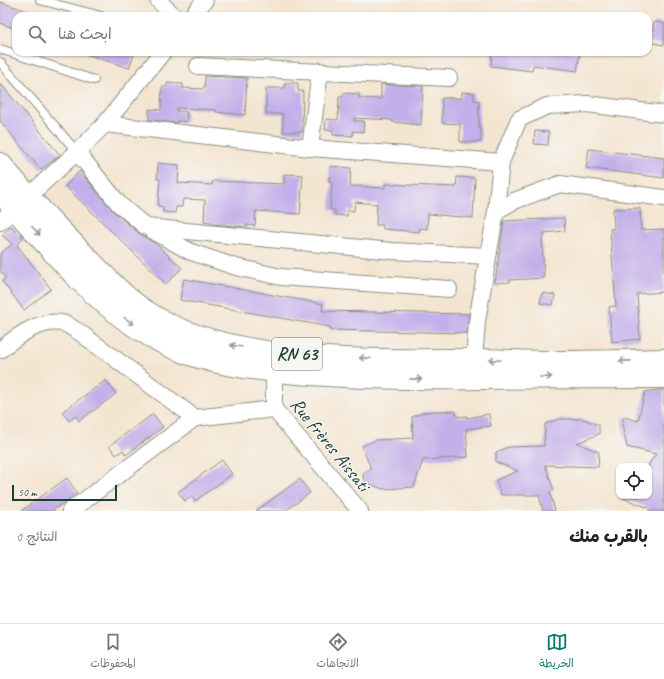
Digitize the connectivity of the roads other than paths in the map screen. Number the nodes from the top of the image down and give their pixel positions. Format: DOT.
graph roads {
  1 [pos="40,0"];
  2 [pos="66,0"];
  3 [pos="158,0"];
  4 [pos="205,0"];
  5 [pos="78,10"];
  6 [pos="86,12"];
  7 [pos="170,12"];
  8 [pos="195,12"];
  9 [pos="0,49"];
  10 [pos="12,53"];
  11 [pos="21,56"];
  12 [pos="160,56"];
  13 [pos="0,62"];
  14 [pos="198,66"];
  15 [pos="320,71"];
  16 [pos="449,78"];
  17 [pos="94,80"];
  18 [pos="664,114"];
  19 [pos="105,124"];
  20 [pos="310,148"];
  21 [pos="77,152"];
  22 [pos="501,162"];
  23 [pos="0,164"];
  24 [pos="0,192"];
  25 [pos="664,198"];
  26 [pos="14,209"];
  27 [pos="496,212"];
  28 [pos="146,227"];
  29 [pos="488,256"];
  30 [pos="449,289"];
  31 [pos="0,350"];
  32 [pos="474,360"];
  33 [pos="664,360"];
  34 [pos="274,362"];
  35 [pos="664,377"];
  36 [pos="274,409"];
  37 [pos="195,418"];
  38 [pos="70,511"];
  39 [pos="360,511"];
  1 -- 5 [label="lane"];
  2 -- 5 [label="lane"];
  3 -- 7 [label="street"];
  4 -- 8 [label="street"];
  5 -- 6 [label="lane"];
  9 -- 10 [label="lane"];
  11 -- 17 [label="lane"];
  12 -- 19 [label="street"];
  13 -- 21 [label="lane"];
  14 -- 15 [label="street"];
  15 -- 16 [label="street"];
  15 -- 20 [label="street"];
  18 -- 22 [label="street"];
  19 -- 20 [label="street"];
  19 -- 21 [label="street"];
  20 -- 22 [label="street"];
  21 -- 26 [label="street"];
  21 -- 28 [label="street"];
  22 -- 27 [label="street"];
  23 -- 26 [label="main road"];
  24 -- 26 [label="main road"];
  25 -- 27 [label="street"];
  26 -- 34 [label="main road"];
  27 -- 29 [label="street"];
  28 -- 29 [label="street"];
  28 -- 30 [label="street"];
  29 -- 32 [label="street"];
  31 -- 37 [label="street"];
  33 -- 32 [label="main road, RN 63, one-way"];
  32 -- 34 [label="main road, RN 63, one-way"];
  34 -- 35 [label="main road, one-way"];
  34 -- 36 [label="street, Rue frères Aissati"];
  36 -- 37 [label="street"];
  36 -- 39 [label="street, Rue frères Aissati"];
  37 -- 38 [label="street"];
}
